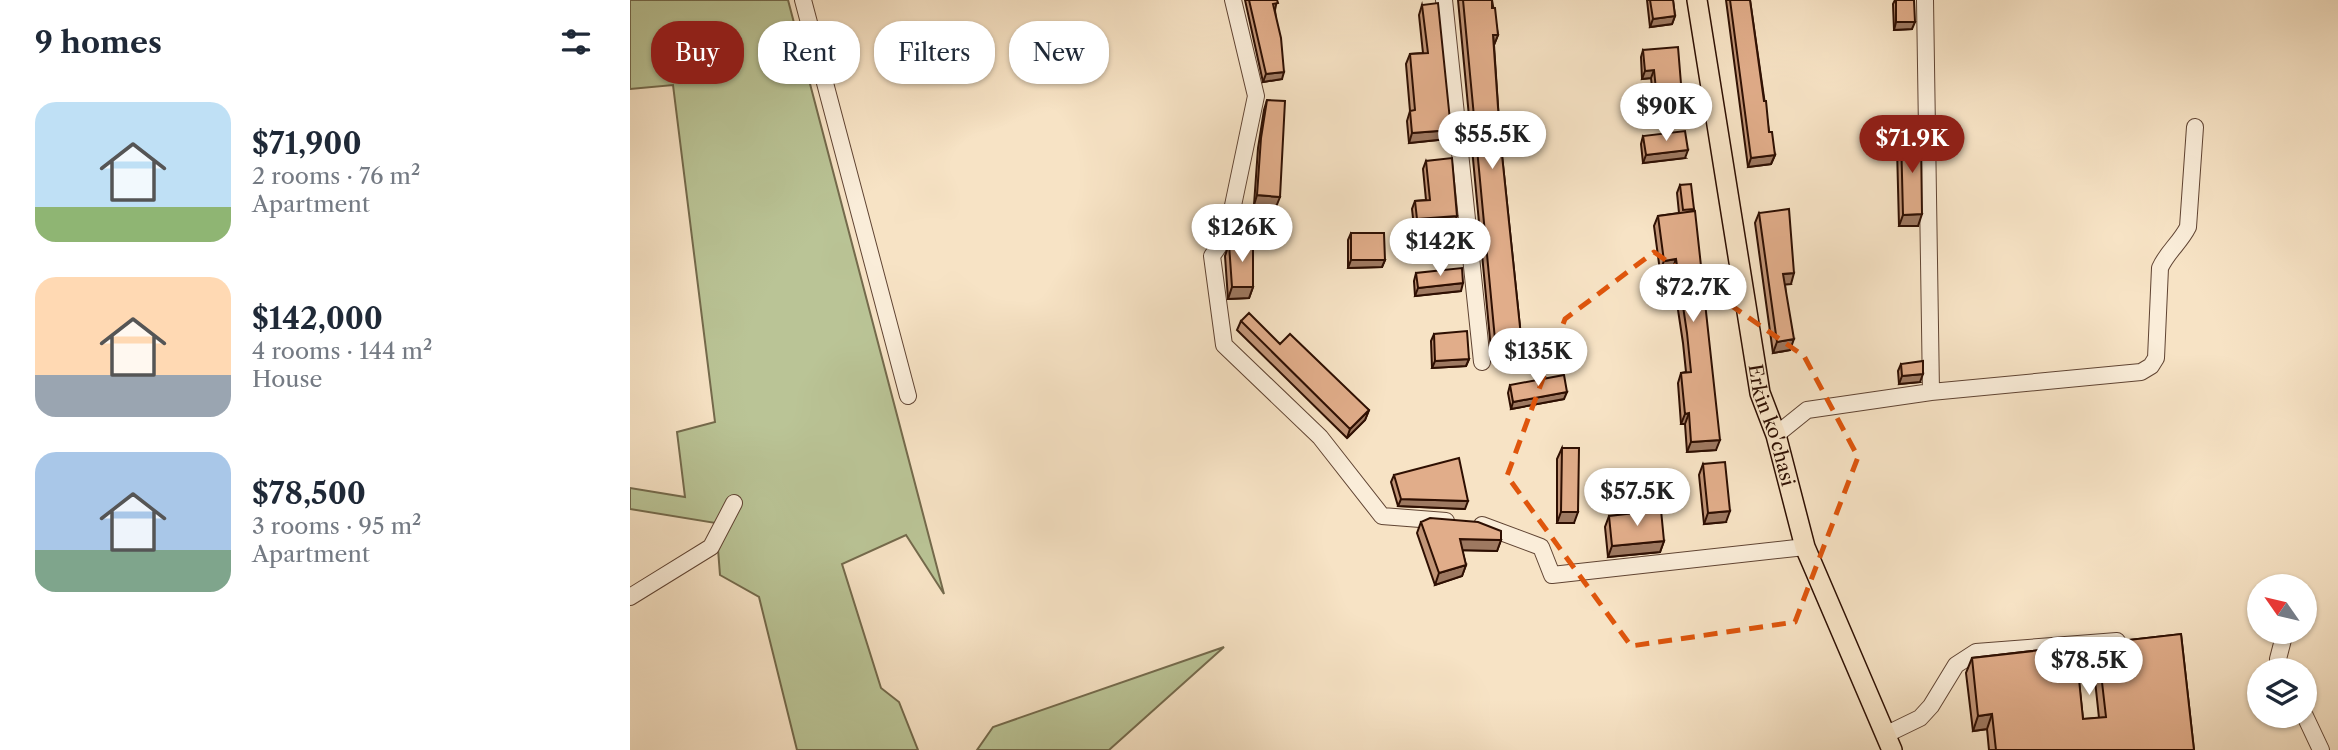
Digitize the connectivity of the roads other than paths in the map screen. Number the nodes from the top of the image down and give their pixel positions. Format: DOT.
graph roads {
  1 [pos="803,0"];
  2 [pos="1233,0"];
  3 [pos="1444,0"];
  4 [pos="1697,0"];
  5 [pos="1924,0"];
  6 [pos="2195,127"];
  7 [pos="1482,362"];
  8 [pos="1930,392"];
  9 [pos="908,396"];
  10 [pos="1776,435"];
  11 [pos="734,503"];
  12 [pos="1805,547"];
  13 [pos="630,597"];
  14 [pos="2118,641"];
  15 [pos="2311,728"];
  16 [pos="1890,742"];
  17 [pos="2321,750"];
  1 -- 9 [label="street"];
  2 -- 12 [label="street"];
  3 -- 7 [label="street"];
  4 -- 10 [label="main road, Erkin ko'chasi"];
  5 -- 8 [label="street"];
  6 -- 8 [label="street"];
  8 -- 10 [label="street"];
  10 -- 12 [label="main road, Erkin ko'chasi"];
  11 -- 13 [label="street"];
  12 -- 16 [label="main road, Erkin ko'chasi"];
  14 -- 16 [label="street"];
  15 -- 17 [label="street"];
}
